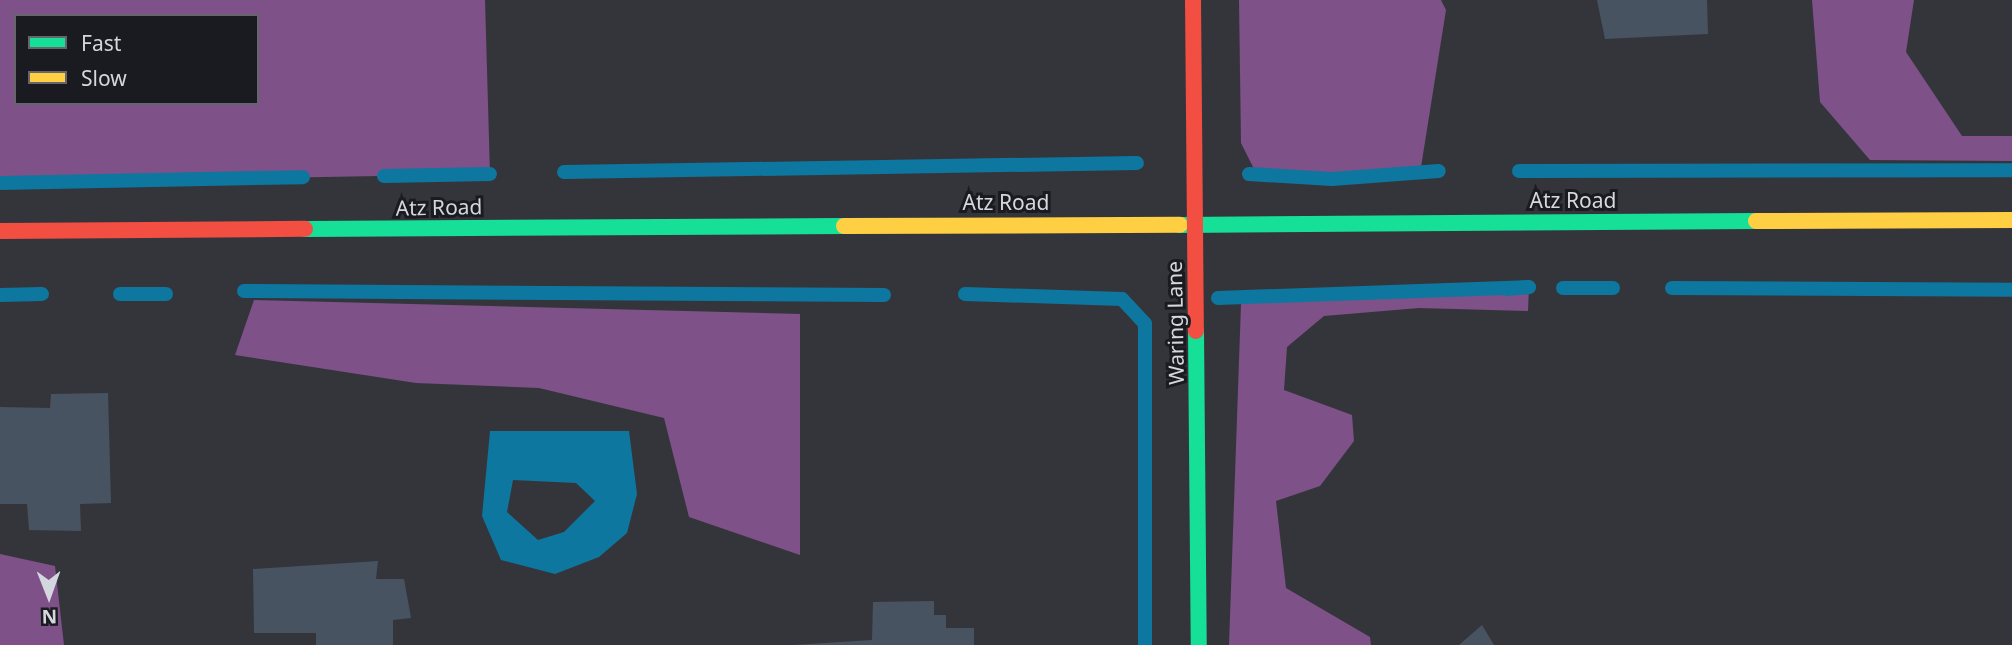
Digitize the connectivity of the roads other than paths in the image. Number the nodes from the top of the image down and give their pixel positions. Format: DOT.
graph roads {
  1 [pos="1193,0"];
  2 [pos="2012,220"];
  3 [pos="1195,222"];
  4 [pos="0,231"];
  5 [pos="1199,645"];
  1 -- 3 [label="street, Waring Lane"];
  2 -- 3 [label="street, Atz Road"];
  3 -- 4 [label="street, Atz Road"];
  3 -- 5 [label="street, Waring Lane"];
}
